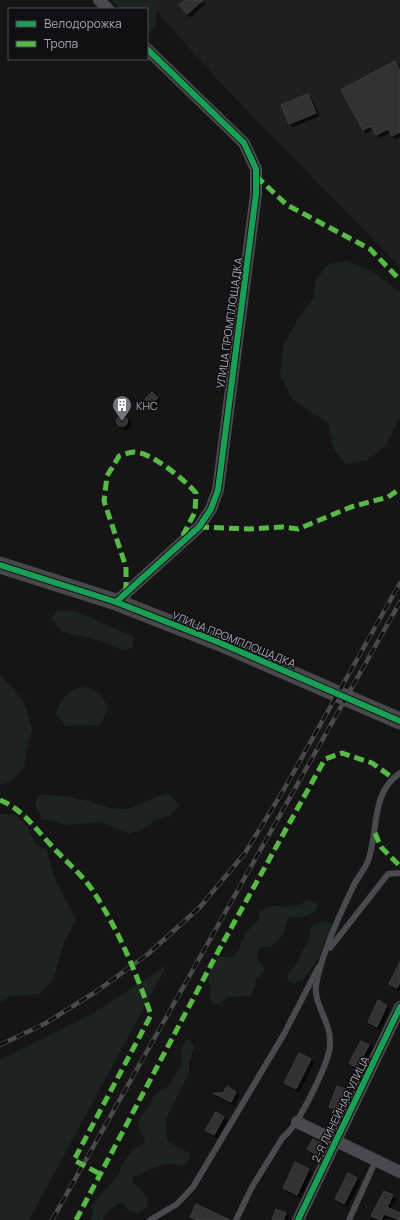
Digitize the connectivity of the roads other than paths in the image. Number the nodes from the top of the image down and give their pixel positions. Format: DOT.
graph roads {
  1 [pos="99,0"];
  2 [pos="107,8"];
  3 [pos="148,50"];
  4 [pos="0,565"];
  5 [pos="116,602"];
  6 [pos="400,721"];
  7 [pos="400,773"];
  8 [pos="400,873"];
  9 [pos="325,954"];
  10 [pos="400,1007"];
  11 [pos="297,1122"];
  12 [pos="336,1141"];
  13 [pos="376,1160"];
  14 [pos="400,1172"];
  15 [pos="150,1220"];
  16 [pos="236,1220"];
  17 [pos="298,1220"];
  18 [pos="349,1220"];
  1 -- 2 [label="street"];
  3 -- 5 [label="street, УЛИЦА ПРОМПЛОЩАДКА"];
  4 -- 5 [label="street, УЛИЦА ПРОМПЛОЩАДКА"];
  5 -- 6 [label="street, УЛИЦА ПРОМПЛОЩАДКА"];
  7 -- 9 [label="lane"];
  8 -- 9 [label="lane"];
  9 -- 11 [label="lane"];
  9 -- 15 [label="lane"];
  10 -- 12 [label="street, 2-Я ЛИНЕЙНАЯ УЛИЦА"];
  11 -- 12 [label="street"];
  11 -- 16 [label="lane"];
  12 -- 13 [label="street"];
  12 -- 17 [label="street, 2-Я ЛИНЕЙНАЯ УЛИЦА"];
  13 -- 14 [label="street"];
  13 -- 18 [label="lane"];
}
